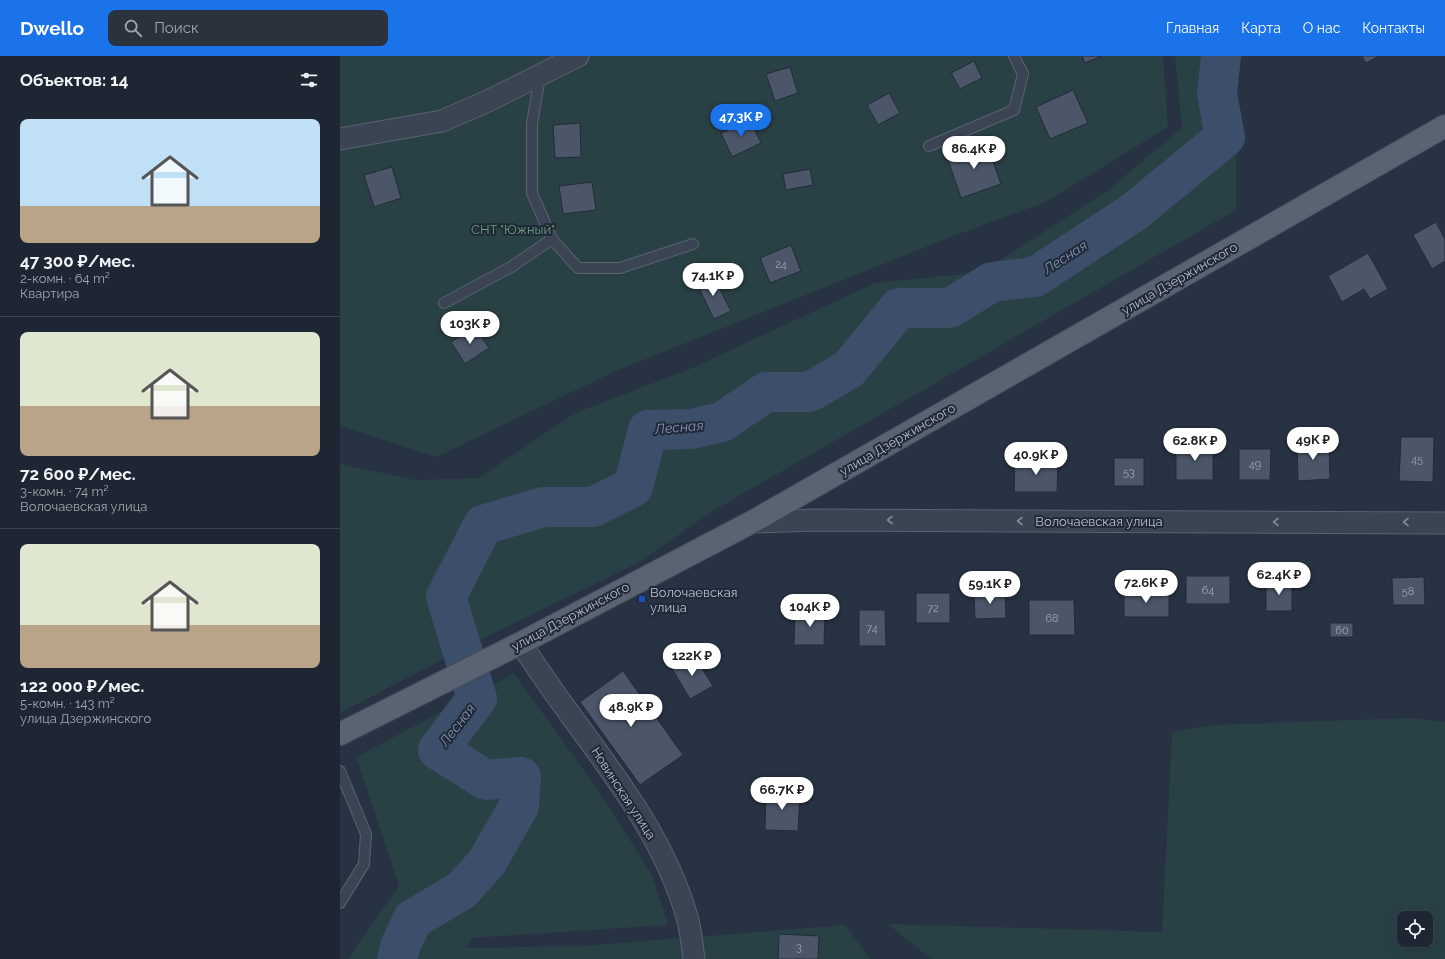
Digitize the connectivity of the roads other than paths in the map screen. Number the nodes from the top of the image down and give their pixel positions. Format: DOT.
graph roads {
  1 [pos="1014,56"];
  2 [pos="566,58"];
  3 [pos="540,74"];
  4 [pos="1445,126"];
  5 [pos="340,139"];
  6 [pos="929,146"];
  7 [pos="552,239"];
  8 [pos="693,244"];
  9 [pos="444,303"];
  10 [pos="752,522"];
  11 [pos="1445,523"];
  12 [pos="521,643"];
  13 [pos="340,734"];
  14 [pos="340,771"];
  15 [pos="340,903"];
  16 [pos="694,959"];
  1 -- 6 [label="lane"];
  2 -- 3 [label="street"];
  3 -- 5 [label="street"];
  3 -- 7 [label="lane"];
  4 -- 10 [label="main road, улица Дзержинского"];
  7 -- 8 [label="lane"];
  7 -- 9 [label="lane"];
  11 -- 10 [label="street, Волочаевская улица, one-way"];
  10 -- 12 [label="main road, улица Дзержинского"];
  12 -- 13 [label="main road, улица Дзержинского"];
  12 -- 16 [label="street, Новинская улица"];
  14 -- 15 [label="lane"];
}
